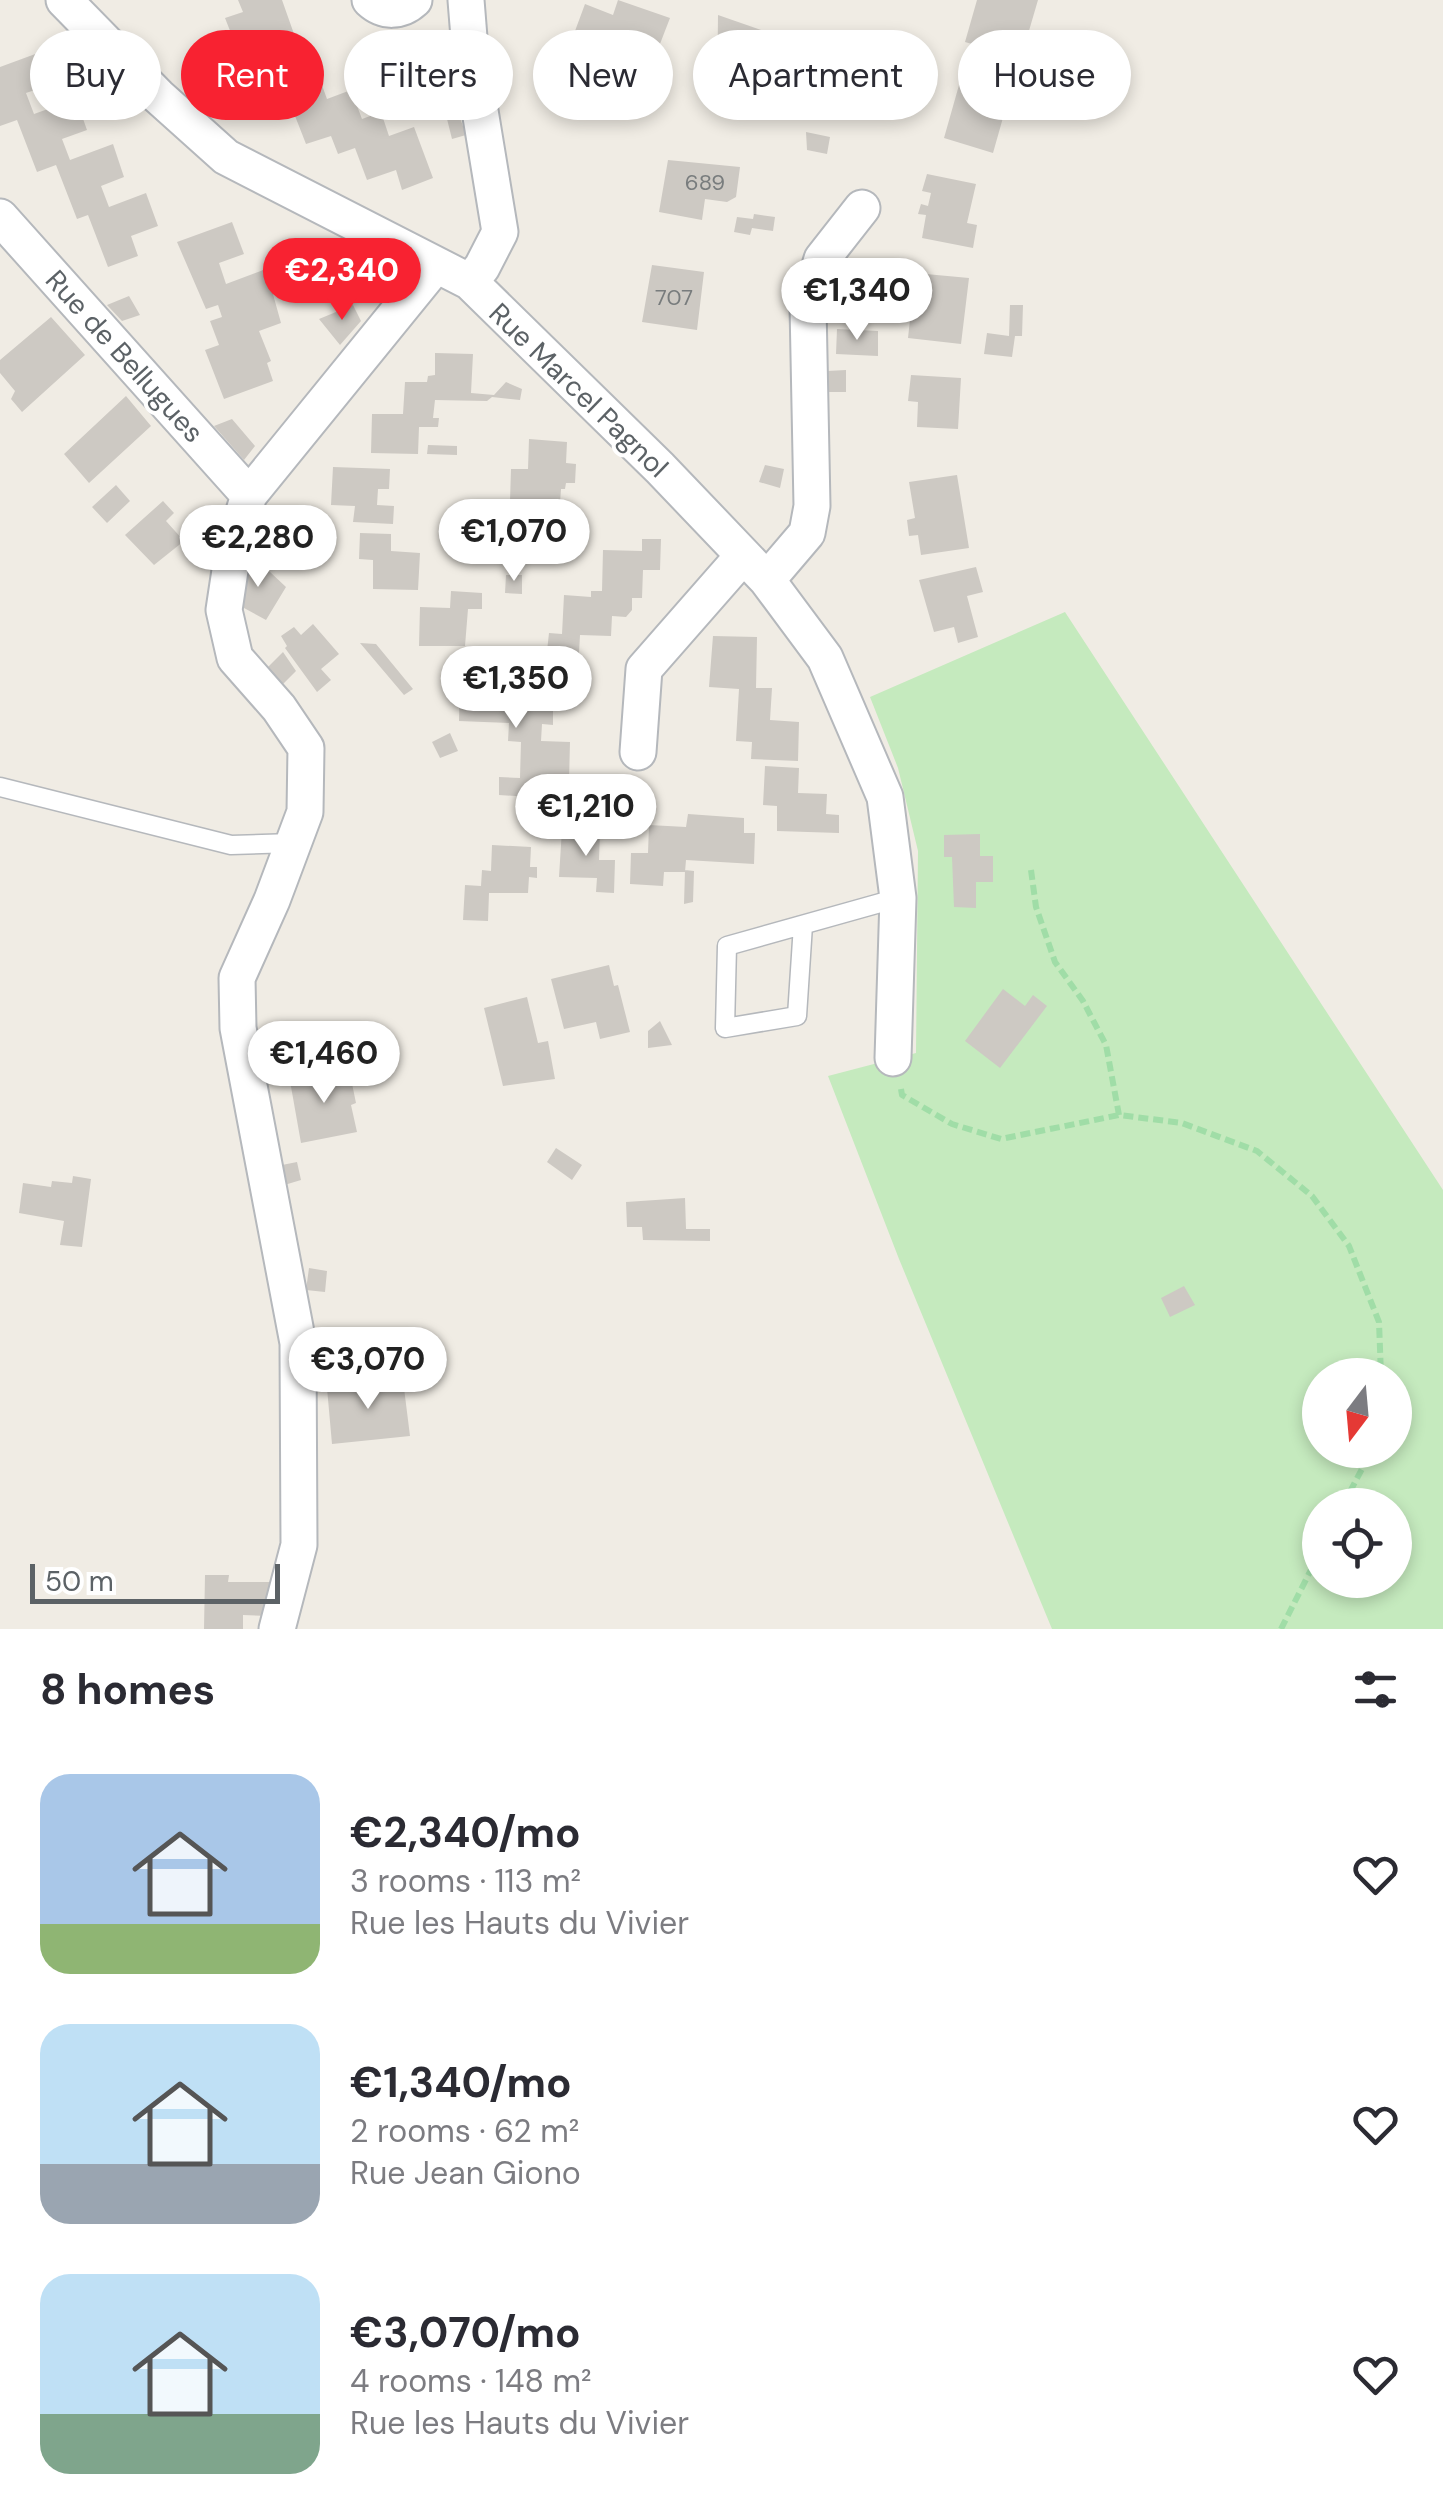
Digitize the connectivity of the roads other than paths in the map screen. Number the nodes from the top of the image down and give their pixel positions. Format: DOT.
graph roads {
  1 [pos="64,0"];
  2 [pos="370,0"];
  3 [pos="414,0"];
  4 [pos="466,0"];
  5 [pos="862,208"];
  6 [pos="0,217"];
  7 [pos="436,265"];
  8 [pos="470,282"];
  9 [pos="249,496"];
  10 [pos="755,568"];
  11 [pos="638,752"];
  12 [pos="0,787"];
  13 [pos="293,843"];
  14 [pos="898,898"];
  15 [pos="803,925"];
  16 [pos="893,1058"];
  17 [pos="277,1629"];
  1 -- 7 [label="street, Rue Marcel Pagnol"];
  2 -- 3 [label="street"];
  4 -- 8 [label="street"];
  5 -- 10 [label="street"];
  6 -- 9 [label="street, Rue de Bellugues"];
  7 -- 8 [label="street, Rue Marcel Pagnol"];
  7 -- 9 [label="street"];
  8 -- 10 [label="street, Rue Marcel Pagnol"];
  9 -- 13 [label="street"];
  10 -- 11 [label="street"];
  10 -- 14 [label="street, Rue Marcel Pagnol"];
  12 -- 13 [label="lane"];
  13 -- 17 [label="street"];
  14 -- 15 [label="lane"];
  14 -- 16 [label="street, Rue Marcel Pagnol"];
  15 -- 15 [label="lane"];
}
